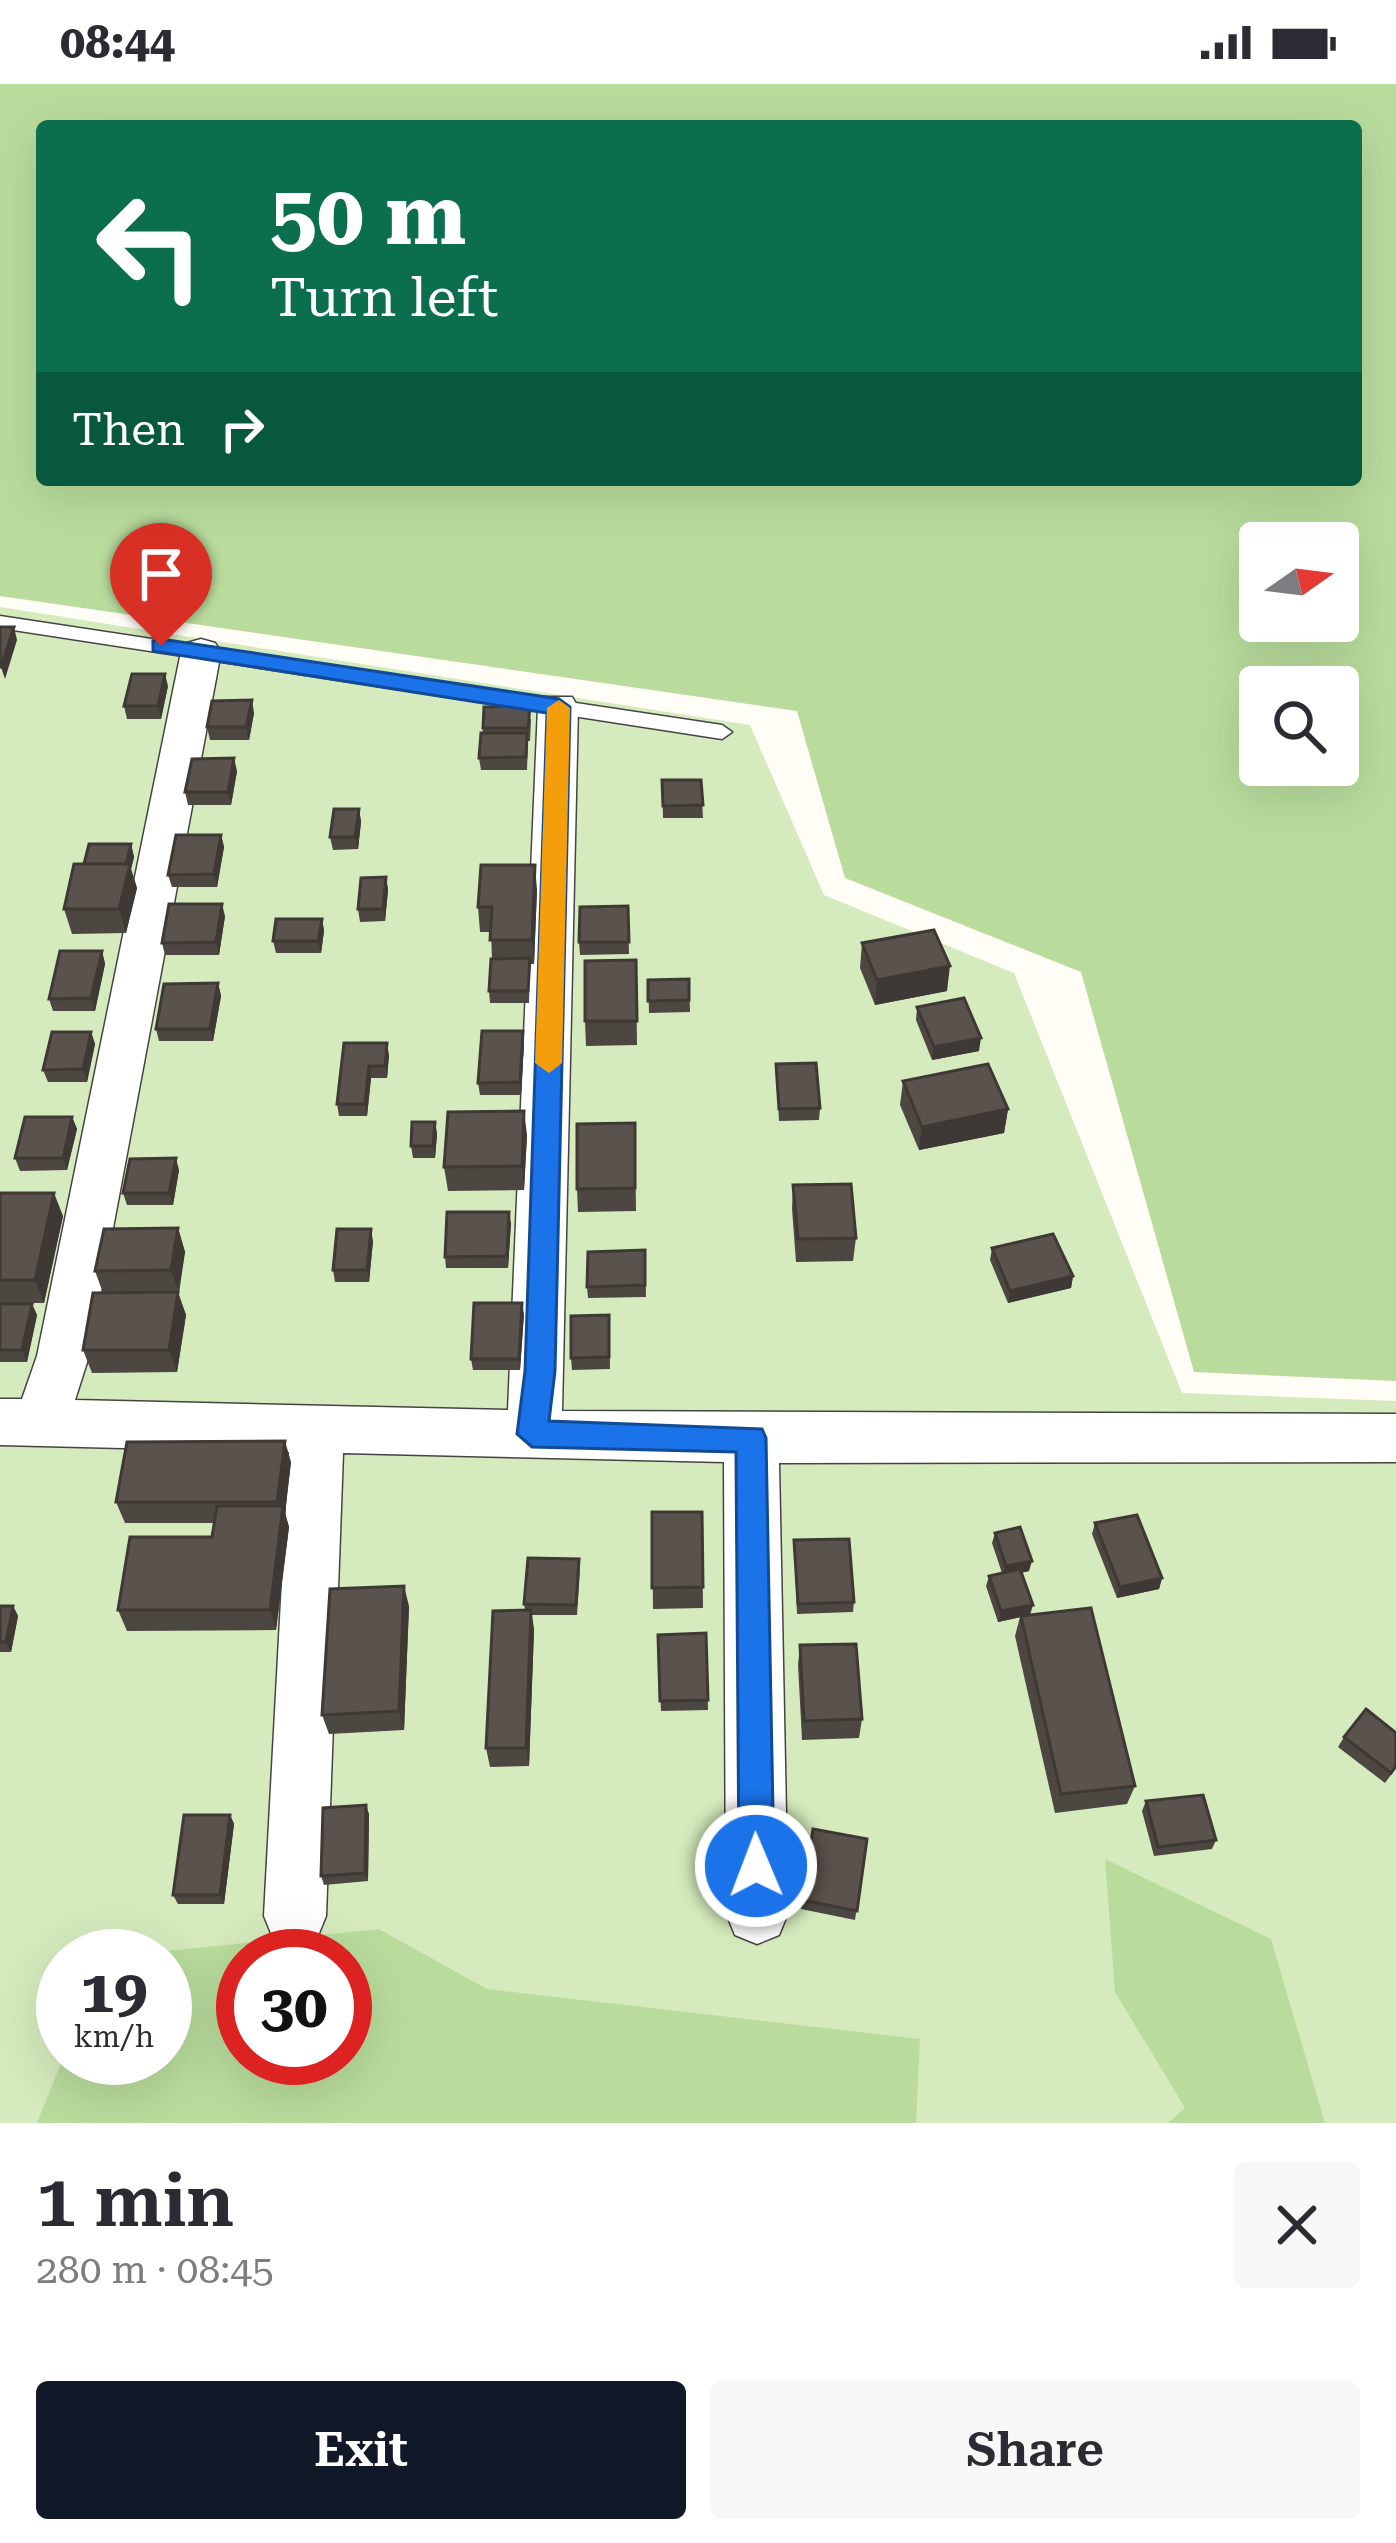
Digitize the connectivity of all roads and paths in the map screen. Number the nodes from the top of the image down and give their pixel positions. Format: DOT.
graph roads {
  1 [pos="0,622"];
  2 [pos="201,652"];
  3 [pos="559,707"];
  4 [pos="722,731"];
  5 [pos="21,1422"];
  6 [pos="317,1429"];
  7 [pos="532,1434"];
  8 [pos="751,1438"];
  9 [pos="1396,1438"];
  10 [pos="757,1913"];
  11 [pos="295,1916"];
  1 -- 2 [label="lane"];
  2 -- 3 [label="lane"];
  2 -- 5 [label="street"];
  3 -- 4 [label="lane"];
  3 -- 7 [label="street"];
  5 -- 6 [label="street"];
  6 -- 7 [label="street"];
  6 -- 11 [label="street"];
  7 -- 8 [label="street"];
  8 -- 9 [label="street"];
  8 -- 10 [label="street"];
}
